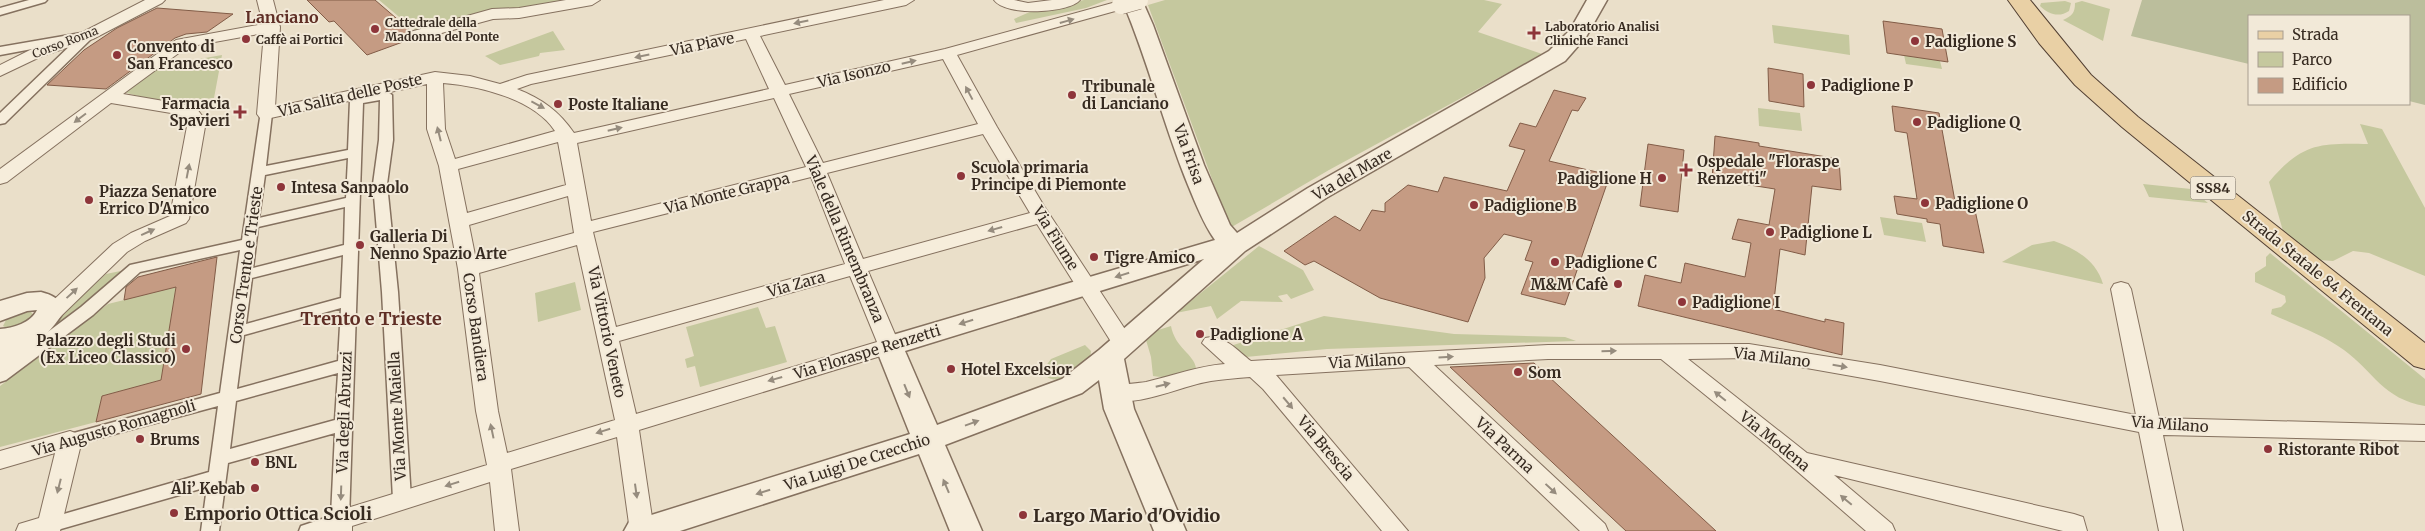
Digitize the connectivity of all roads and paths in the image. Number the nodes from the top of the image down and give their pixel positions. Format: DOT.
graph roads {
  1 [pos="41,0"];
  2 [pos="157,0"];
  3 [pos="265,0"];
  4 [pos="592,0"];
  5 [pos="906,0"];
  6 [pos="1002,0"];
  7 [pos="1072,0"];
  8 [pos="1139,0"];
  9 [pos="1597,0"];
  10 [pos="2019,0"];
  11 [pos="1126,2"];
  12 [pos="844,6"];
  13 [pos="0,12"];
  14 [pos="272,27"];
  15 [pos="751,34"];
  16 [pos="416,35"];
  17 [pos="87,36"];
  18 [pos="0,51"];
  19 [pos="948,53"];
  20 [pos="0,71"];
  21 [pos="435,86"];
  22 [pos="498,90"];
  23 [pos="778,92"];
  24 [pos="356,97"];
  25 [pos="108,98"];
  26 [pos="266,114"];
  27 [pos="0,120"];
  28 [pos="988,127"];
  29 [pos="566,137"];
  30 [pos="354,153"];
  31 [pos="448,166"];
  32 [pos="817,170"];
  33 [pos="258,172"];
  34 [pos="0,178"];
  35 [pos="577,188"];
  36 [pos="352,201"];
  37 [pos="1042,216"];
  38 [pos="460,221"];
  39 [pos="252,224"];
  40 [pos="584,232"];
  41 [pos="249,243"];
  42 [pos="1236,246"];
  43 [pos="351,248"];
  44 [pos="857,267"];
  45 [pos="468,269"];
  46 [pos="244,276"];
  47 [pos="1086,286"];
  48 [pos="2120,289"];
  49 [pos="349,301"];
  50 [pos="4,308"];
  51 [pos="42,321"];
  52 [pos="237,332"];
  53 [pos="609,336"];
  54 [pos="0,339"];
  55 [pos="1212,343"];
  56 [pos="889,346"];
  57 [pos="1116,350"];
  58 [pos="1668,350"];
  59 [pos="1414,359"];
  60 [pos="2425,359"];
  61 [pos="0,362"];
  62 [pos="346,365"];
  63 [pos="1250,369"];
  64 [pos="0,376"];
  65 [pos="1072,386"];
  66 [pos="228,396"];
  67 [pos="1117,401"];
  68 [pos="344,424"];
  69 [pos="627,424"];
  70 [pos="2149,426"];
  71 [pos="2425,434"];
  72 [pos="70,440"];
  73 [pos="927,440"];
  74 [pos="221,458"];
  75 [pos="0,460"];
  76 [pos="1800,462"];
  77 [pos="499,467"];
  78 [pos="217,477"];
  79 [pos="402,499"];
  80 [pos="340,526"];
  81 [pos="42,529"];
  82 [pos="210,531"];
  83 [pos="308,531"];
  84 [pos="507,531"];
  85 [pos="641,531"];
  86 [pos="966,531"];
  87 [pos="1170,531"];
  88 [pos="1396,531"];
  89 [pos="1596,531"];
  90 [pos="1883,531"];
  91 [pos="2076,531"];
  92 [pos="2171,531"];
  1 -- 13 [label="street"];
  2 -- 17 [label="street, Corso Roma"];
  3 -- 14 [label="street, Corso Trento e Trieste"];
  4 -- 16 [label="street"];
  5 -- 12 [label="street, Via Piave"];
  6 -- 7 [label="street"];
  8 -- 11 [label="street, Via Isonzo, bridge"];
  9 -- 42 [label="street, Via del Mare"];
  10 -- 60 [label="main road, Strada Statale 84 Frentana / SS84"];
  19 -- 11 [label="street, Via Isonzo, one-way"];
  11 -- 42 [label="street, Via Frisa"];
  12 -- 15 [label="street, Via Piave, one-way"];
  14 -- 25 [label="street"];
  14 -- 26 [label="street, Corso Trento e Trieste"];
  15 -- 22 [label="street, Via Piave, one-way"];
  15 -- 23 [label="street, Viale della Rimembranza"];
  17 -- 18 [label="street"];
  17 -- 20 [label="street, Corso Roma"];
  17 -- 27 [label="street"];
  23 -- 19 [label="street, Via Isonzo, one-way"];
  28 -- 19 [label="street, Via Fiume, one-way"];
  21 -- 22 [label="street"];
  21 -- 24 [label="street, Via Salita delle Poste"];
  31 -- 21 [label="street, Corso Bandiera, one-way"];
  22 -- 29 [label="street, one-way"];
  29 -- 23 [label="street, Via Isonzo, one-way"];
  23 -- 32 [label="street, Viale della Rimembranza"];
  24 -- 26 [label="street, Via Salita delle Poste"];
  24 -- 30 [label="street, Via degli Abruzzi"];
  24 -- 79 [label="street, Via Monte Maiella"];
  25 -- 34 [label="street, one-way"];
  51 -- 25 [label="street, one-way"];
  26 -- 33 [label="street, Corso Trento e Trieste"];
  28 -- 32 [label="street, Via Monte Grappa"];
  28 -- 37 [label="street, Via Fiume"];
  29 -- 31 [label="street, Via Isonzo"];
  29 -- 35 [label="street, Via Vittorio Veneto"];
  30 -- 33 [label="street"];
  30 -- 36 [label="street, Via degli Abruzzi"];
  31 -- 38 [label="street, Corso Bandiera"];
  32 -- 40 [label="street, Via Monte Grappa"];
  32 -- 44 [label="street, Viale della Rimembranza"];
  33 -- 39 [label="street, Corso Trento e Trieste"];
  35 -- 38 [label="street"];
  35 -- 40 [label="street, Via Vittorio Veneto"];
  36 -- 39 [label="street"];
  36 -- 43 [label="street, Via degli Abruzzi"];
  37 -- 44 [label="street, Via Zara, one-way"];
  37 -- 47 [label="street, Via Fiume"];
  38 -- 45 [label="street, Corso Bandiera"];
  39 -- 41 [label="street, Corso Trento e Trieste"];
  40 -- 45 [label="street, Via Monte Grappa"];
  40 -- 53 [label="street, Via Vittorio Veneto"];
  41 -- 46 [label="street, Corso Trento e Trieste"];
  41 -- 64 [label="street"];
  42 -- 47 [label="street, Via Floraspe Renzetti, one-way"];
  42 -- 57 [label="street, Via del Mare"];
  43 -- 46 [label="street"];
  43 -- 49 [label="street, Via degli Abruzzi"];
  44 -- 53 [label="street, Via Zara"];
  44 -- 56 [label="street, Viale della Rimembranza"];
  77 -- 45 [label="street, Corso Bandiera, one-way"];
  46 -- 52 [label="street, Corso Trento e Trieste"];
  47 -- 56 [label="street, Via Floraspe Renzetti, one-way"];
  47 -- 57 [label="street, Via Fiume"];
  48 -- 70 [label="street"];
  49 -- 52 [label="street"];
  49 -- 62 [label="street, Via degli Abruzzi"];
  50 -- 51 [label="street"];
  51 -- 54 [label="street"];
  51 -- 61 [label="street"];
  52 -- 66 [label="street, Corso Trento e Trieste"];
  53 -- 69 [label="street, Via Vittorio Veneto"];
  55 -- 63 [label="street, Via Brescia"];
  56 -- 69 [label="street, Via Floraspe Renzetti, one-way"];
  56 -- 73 [label="street, Viale della Rimembranza, one-way"];
  57 -- 65 [label="street, Via Luigi De Crecchio"];
  57 -- 67 [label="street"];
  59 -- 58 [label="street, Via Milano, one-way"];
  58 -- 70 [label="street, Via Milano, one-way"];
  76 -- 58 [label="street, Via Modena, one-way"];
  59 -- 63 [label="street, Via Milano"];
  59 -- 89 [label="street, Via Parma, one-way"];
  62 -- 66 [label="street, Via Augusto Romagnoli"];
  62 -- 68 [label="street, Via degli Abruzzi"];
  67 -- 63 [label="street, Via Milano, one-way"];
  63 -- 88 [label="street, Via Brescia, one-way"];
  65 -- 67 [label="street"];
  73 -- 65 [label="street, Via Luigi De Crecchio, one-way"];
  66 -- 72 [label="street, Via Augusto Romagnoli"];
  66 -- 74 [label="street, Corso Trento e Trieste"];
  67 -- 87 [label="street"];
  68 -- 74 [label="street"];
  68 -- 80 [label="street, Via degli Abruzzi, one-way"];
  69 -- 77 [label="street, Via Floraspe Renzetti, one-way"];
  69 -- 85 [label="street, Via Vittorio Veneto, one-way"];
  70 -- 71 [label="street, Via Milano"];
  70 -- 92 [label="street"];
  72 -- 75 [label="street, Via Augusto Romagnoli"];
  72 -- 81 [label="street, one-way"];
  73 -- 85 [label="street, Via Luigi De Crecchio, one-way"];
  86 -- 73 [label="street, Viale della Rimembranza, one-way"];
  74 -- 78 [label="street, Corso Trento e Trieste"];
  90 -- 76 [label="street, Via Modena, one-way"];
  76 -- 91 [label="street"];
  77 -- 79 [label="street, Via Floraspe Renzetti, one-way"];
  77 -- 84 [label="street, Corso Bandiera"];
  78 -- 81 [label="street"];
  78 -- 82 [label="street, Corso Trento e Trieste"];
  79 -- 80 [label="street, Via Floraspe Renzetti"];
  80 -- 83 [label="street, Via Floraspe Renzetti"];
}
